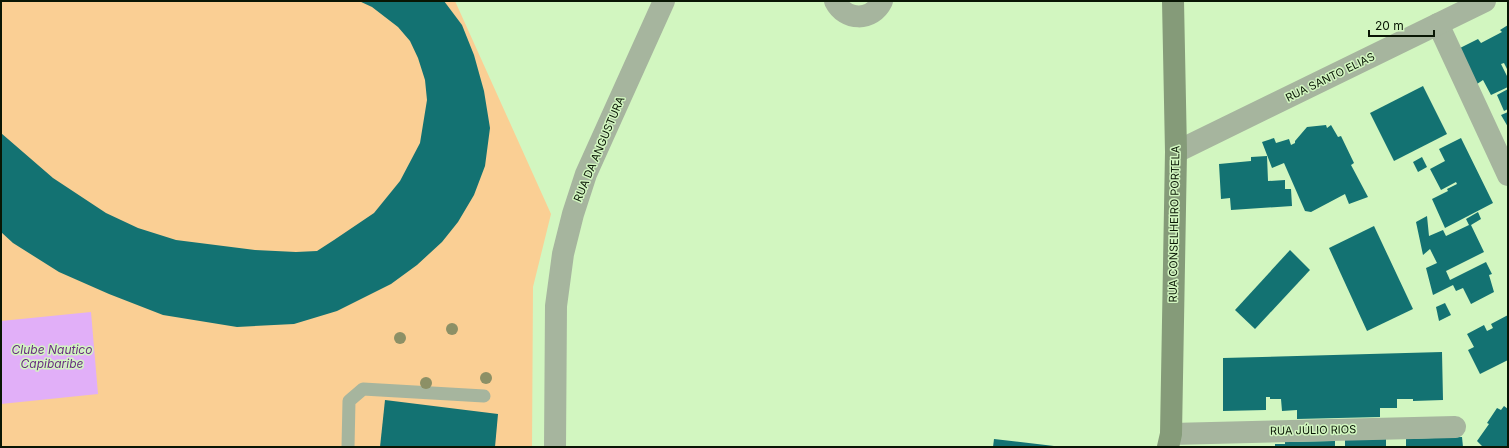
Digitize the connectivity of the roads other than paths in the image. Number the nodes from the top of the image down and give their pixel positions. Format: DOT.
graph roads {
  1 [pos="664,1"];
  2 [pos="835,1"];
  3 [pos="882,1"];
  4 [pos="1173,1"];
  5 [pos="1485,1"];
  6 [pos="1438,24"];
  7 [pos="1176,152"];
  8 [pos="1508,174"];
  9 [pos="484,396"];
  10 [pos="1455,427"];
  11 [pos="1170,440"];
  12 [pos="348,447"];
  13 [pos="555,447"];
  1 -- 13 [label="street, RUA DA ANGUSTURA"];
  2 -- 3 [label="street"];
  4 -- 7 [label="main road, RUA CONSELHEIRO PORTELA"];
  5 -- 6 [label="street, RUA SANTO ELIAS"];
  6 -- 7 [label="street, RUA SANTO ELIAS"];
  6 -- 8 [label="street"];
  7 -- 11 [label="main road, RUA CONSELHEIRO PORTELA"];
  9 -- 12 [label="lane"];
  10 -- 11 [label="street, RUA JÚLIO RIOS"];
}
